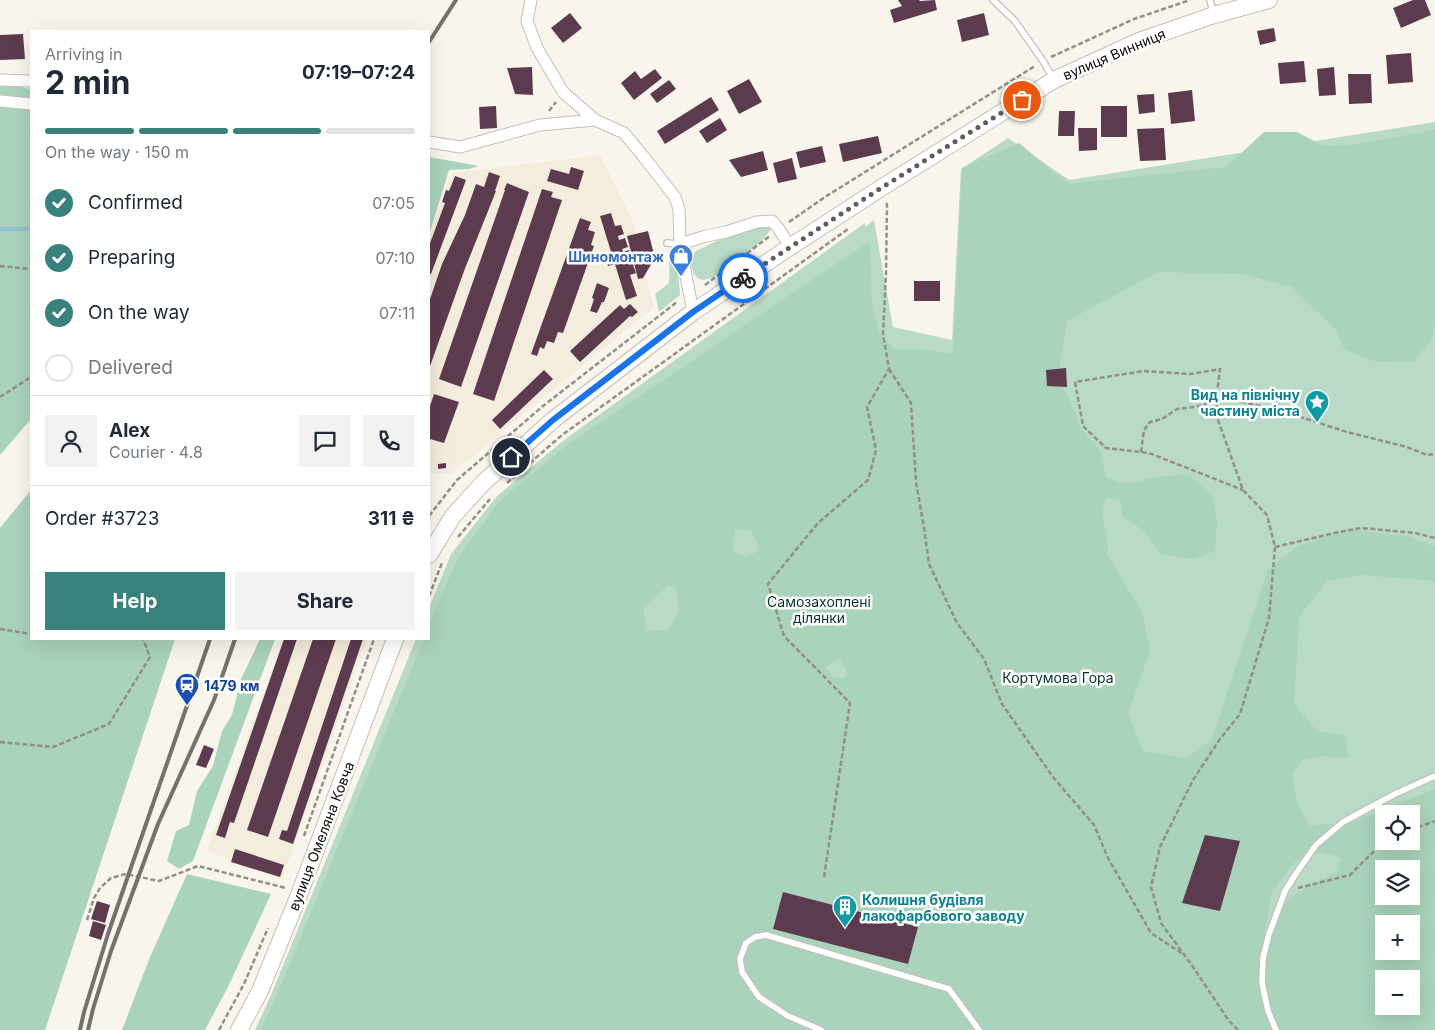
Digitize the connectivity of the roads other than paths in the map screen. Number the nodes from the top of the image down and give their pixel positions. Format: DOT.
graph roads {
  1 [pos="531,0"];
  2 [pos="992,0"];
  3 [pos="1269,0"];
  4 [pos="1212,7"];
  5 [pos="0,80"];
  6 [pos="1054,80"];
  7 [pos="30,81"];
  8 [pos="0,101"];
  9 [pos="30,104"];
  10 [pos="595,120"];
  11 [pos="430,142"];
  12 [pos="668,243"];
  13 [pos="680,244"];
  14 [pos="790,247"];
  15 [pos="693,312"];
  16 [pos="436,558"];
  17 [pos="395,640"];
  18 [pos="1435,776"];
  19 [pos="239,1030"];
  20 [pos="821,1030"];
  21 [pos="979,1030"];
  22 [pos="1276,1030"];
  1 -- 10 [label="street"];
  2 -- 6 [label="lane"];
  3 -- 4 [label="main road, вулиця Винниця"];
  4 -- 6 [label="main road, вулиця Винниця"];
  5 -- 7 [label="street"];
  6 -- 14 [label="main road, вулиця Винниця"];
  8 -- 9 [label="street"];
  10 -- 11 [label="street"];
  10 -- 13 [label="street"];
  12 -- 13 [label="lane"];
  13 -- 14 [label="street"];
  13 -- 15 [label="street"];
  14 -- 15 [label="main road, вулиця Винниця"];
  15 -- 16 [label="main road, вулиця Винниця"];
  17 -- 19 [label="main road, вулиця Омеляна Ковча"];
  18 -- 22 [label="lane"];
  20 -- 21 [label="lane"];
}
